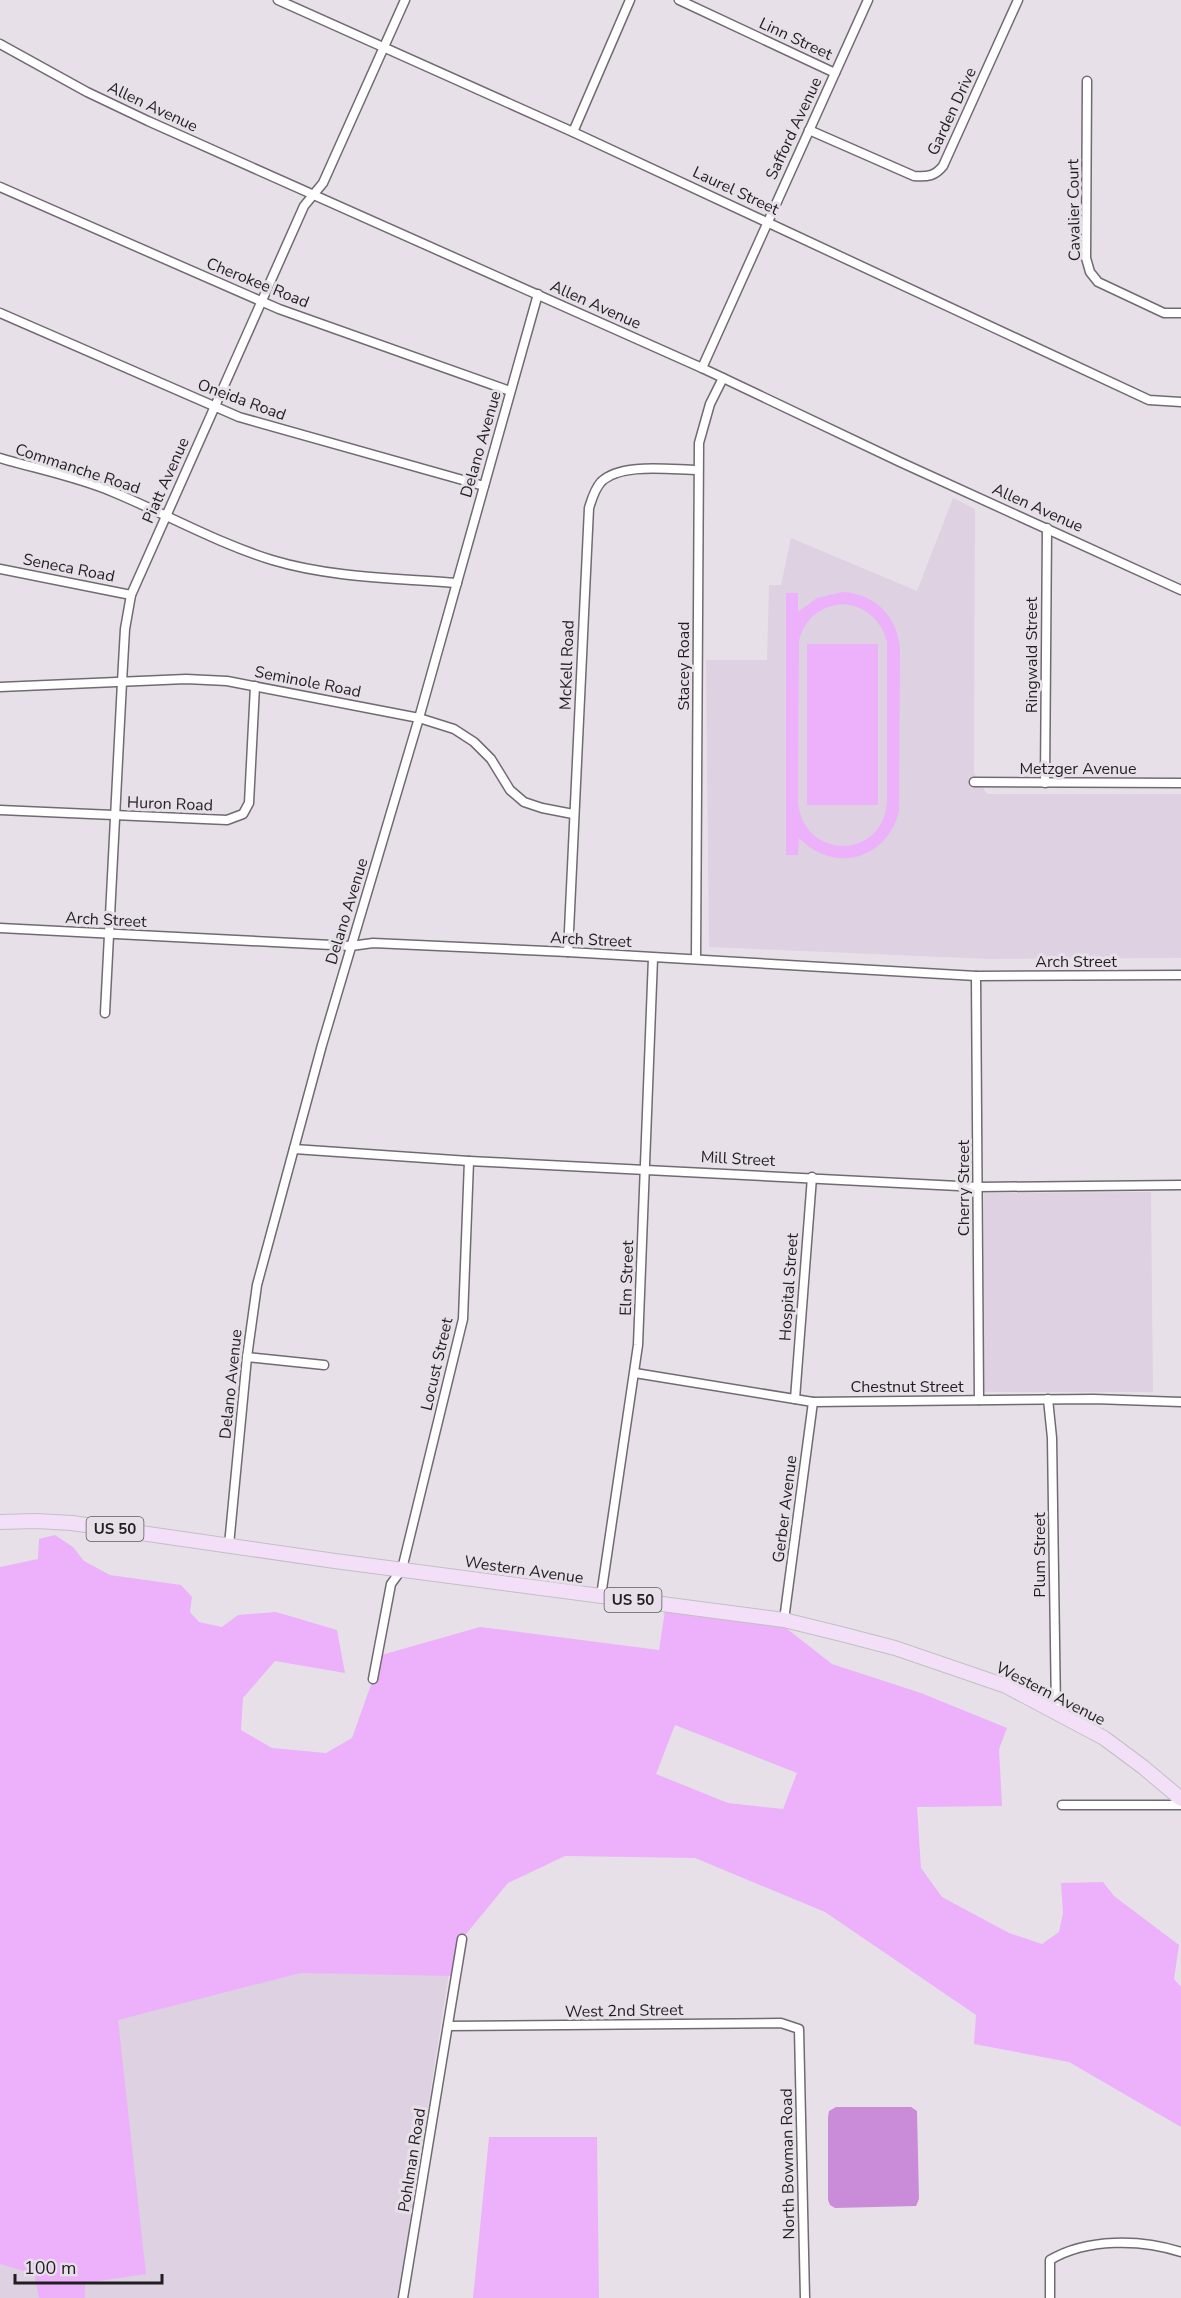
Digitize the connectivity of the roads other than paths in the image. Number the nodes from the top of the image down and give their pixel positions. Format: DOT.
graph roads {
  1 [pos="278,0"];
  2 [pos="405,0"];
  3 [pos="630,0"];
  4 [pos="679,0"];
  5 [pos="868,0"];
  6 [pos="1018,0"];
  7 [pos="0,44"];
  8 [pos="384,47"];
  9 [pos="835,73"];
  10 [pos="1087,81"];
  11 [pos="809,130"];
  12 [pos="573,132"];
  13 [pos="0,187"];
  14 [pos="314,194"];
  15 [pos="767,221"];
  16 [pos="538,294"];
  17 [pos="261,301"];
  18 [pos="0,312"];
  19 [pos="1181,313"];
  20 [pos="702,368"];
  21 [pos="723,378"];
  22 [pos="510,391"];
  23 [pos="1181,402"];
  24 [pos="214,407"];
  25 [pos="0,458"];
  26 [pos="698,470"];
  27 [pos="484,486"];
  28 [pos="166,516"];
  29 [pos="1047,528"];
  30 [pos="0,569"];
  31 [pos="457,583"];
  32 [pos="1181,590"];
  33 [pos="131,595"];
  34 [pos="122,682"];
  35 [pos="255,686"];
  36 [pos="0,687"];
  37 [pos="419,718"];
  38 [pos="975,782"];
  39 [pos="1045,783"];
  40 [pos="1181,783"];
  41 [pos="0,810"];
  42 [pos="573,814"];
  43 [pos="114,815"];
  44 [pos="0,928"];
  45 [pos="109,934"];
  46 [pos="351,946"];
  47 [pos="567,952"];
  48 [pos="653,958"];
  49 [pos="696,959"];
  50 [pos="1181,975"];
  51 [pos="976,976"];
  52 [pos="105,1012"];
  53 [pos="294,1149"];
  54 [pos="470,1161"];
  55 [pos="645,1168"];
  56 [pos="812,1177"];
  57 [pos="1181,1185"];
  58 [pos="978,1186"];
  59 [pos="247,1357"];
  60 [pos="324,1365"];
  61 [pos="635,1373"];
  62 [pos="795,1399"];
  63 [pos="979,1400"];
  64 [pos="1048,1400"];
  65 [pos="813,1402"];
  66 [pos="1181,1402"];
  67 [pos="0,1522"];
  68 [pos="229,1545"];
  69 [pos="402,1569"];
  70 [pos="601,1596"];
  71 [pos="784,1620"];
  72 [pos="373,1679"];
  73 [pos="1056,1711"];
  74 [pos="1181,1799"];
  75 [pos="1062,1804"];
  76 [pos="1181,1804"];
  77 [pos="462,1939"];
  78 [pos="448,2026"];
  79 [pos="799,2029"];
  80 [pos="1181,2252"];
  81 [pos="403,2298"];
  82 [pos="805,2298"];
  83 [pos="1050,2298"];
  1 -- 8 [label="street, Laurel Street"];
  2 -- 8 [label="street, Piatt Avenue"];
  3 -- 12 [label="street"];
  4 -- 9 [label="street, Linn Street"];
  5 -- 9 [label="street, Safford Avenue"];
  6 -- 11 [label="street, Garden Drive"];
  7 -- 14 [label="street, Allen Avenue"];
  8 -- 12 [label="street, Laurel Street"];
  8 -- 14 [label="street, Piatt Avenue"];
  9 -- 11 [label="street, Safford Avenue"];
  10 -- 19 [label="street, Cavalier Court"];
  11 -- 15 [label="street, Safford Avenue"];
  12 -- 15 [label="street, Laurel Street"];
  13 -- 17 [label="street, Cherokee Road"];
  14 -- 16 [label="street, Allen Avenue"];
  14 -- 17 [label="street, Piatt Avenue"];
  15 -- 20 [label="street, Safford Avenue"];
  15 -- 23 [label="street, Laurel Street"];
  16 -- 20 [label="street, Allen Avenue"];
  16 -- 22 [label="street, Delano Avenue"];
  17 -- 22 [label="street, Cherokee Road"];
  17 -- 24 [label="street, Piatt Avenue"];
  18 -- 24 [label="street, Oneida Road"];
  20 -- 21 [label="street, Allen Avenue"];
  21 -- 26 [label="street, Stacey Road"];
  21 -- 29 [label="street, Allen Avenue"];
  22 -- 27 [label="street, Delano Avenue"];
  24 -- 27 [label="street, Oneida Road"];
  24 -- 28 [label="street, Piatt Avenue"];
  25 -- 28 [label="street, Commanche Road"];
  26 -- 42 [label="street, McKell Road"];
  26 -- 49 [label="street, Stacey Road"];
  27 -- 31 [label="street, Delano Avenue"];
  28 -- 31 [label="street, Commanche Road"];
  28 -- 33 [label="street, Piatt Avenue"];
  29 -- 32 [label="street, Allen Avenue"];
  29 -- 39 [label="street, Ringwald Street"];
  30 -- 33 [label="street, Seneca Road"];
  31 -- 37 [label="street, Delano Avenue"];
  33 -- 34 [label="street, Piatt Avenue"];
  34 -- 35 [label="street, Seminole Road"];
  34 -- 36 [label="street, Seminole Road"];
  34 -- 43 [label="street, Piatt Avenue"];
  35 -- 37 [label="street, Seminole Road"];
  35 -- 43 [label="street, Huron Road"];
  37 -- 42 [label="street, Seminole Road"];
  37 -- 46 [label="street, Delano Avenue"];
  38 -- 39 [label="street, Metzger Avenue"];
  39 -- 40 [label="street, Metzger Avenue"];
  41 -- 43 [label="street, Huron Road"];
  42 -- 47 [label="street, McKell Road"];
  43 -- 45 [label="street, Piatt Avenue"];
  44 -- 45 [label="street, Arch Street"];
  45 -- 46 [label="street, Arch Street"];
  45 -- 52 [label="street, Piatt Avenue"];
  46 -- 47 [label="street, Arch Street"];
  46 -- 53 [label="street, Delano Avenue"];
  47 -- 48 [label="street, Arch Street"];
  48 -- 49 [label="street, Arch Street"];
  48 -- 55 [label="street, Elm Street"];
  49 -- 51 [label="street, Arch Street"];
  50 -- 51 [label="street, Arch Street"];
  51 -- 58 [label="street, Cherry Street"];
  53 -- 54 [label="street, Mill Street"];
  53 -- 59 [label="street, Delano Avenue"];
  54 -- 55 [label="street, Mill Street"];
  54 -- 69 [label="street, Locust Street"];
  55 -- 56 [label="street, Mill Street"];
  55 -- 61 [label="street, Elm Street"];
  56 -- 58 [label="street, Mill Street"];
  56 -- 62 [label="street, Hospital Street"];
  57 -- 58 [label="street, Mill Street"];
  58 -- 63 [label="street, Cherry Street"];
  59 -- 60 [label="street"];
  59 -- 68 [label="street, Delano Avenue"];
  61 -- 62 [label="street, Chestnut Street"];
  61 -- 70 [label="street, Elm Street"];
  62 -- 65 [label="street, Chestnut Street"];
  63 -- 64 [label="street, Chestnut Street"];
  63 -- 65 [label="street, Chestnut Street"];
  64 -- 66 [label="street, Chestnut Street"];
  64 -- 73 [label="street, Plum Street"];
  65 -- 71 [label="street, Gerber Avenue"];
  67 -- 68 [label="main road, Western Avenue / US 50"];
  68 -- 69 [label="main road, Western Avenue / US 50"];
  69 -- 70 [label="main road, Western Avenue / US 50"];
  69 -- 72 [label="street, Locust Street"];
  70 -- 71 [label="main road, Western Avenue / US 50"];
  71 -- 73 [label="main road, Western Avenue / US 50"];
  73 -- 74 [label="main road, Western Avenue / US 50"];
  75 -- 76 [label="street"];
  77 -- 78 [label="street, Pohlman Road"];
  78 -- 79 [label="street, West 2nd Street"];
  78 -- 81 [label="street, Pohlman Road"];
  79 -- 82 [label="street, North Bowman Road"];
  80 -- 83 [label="street"];
}
